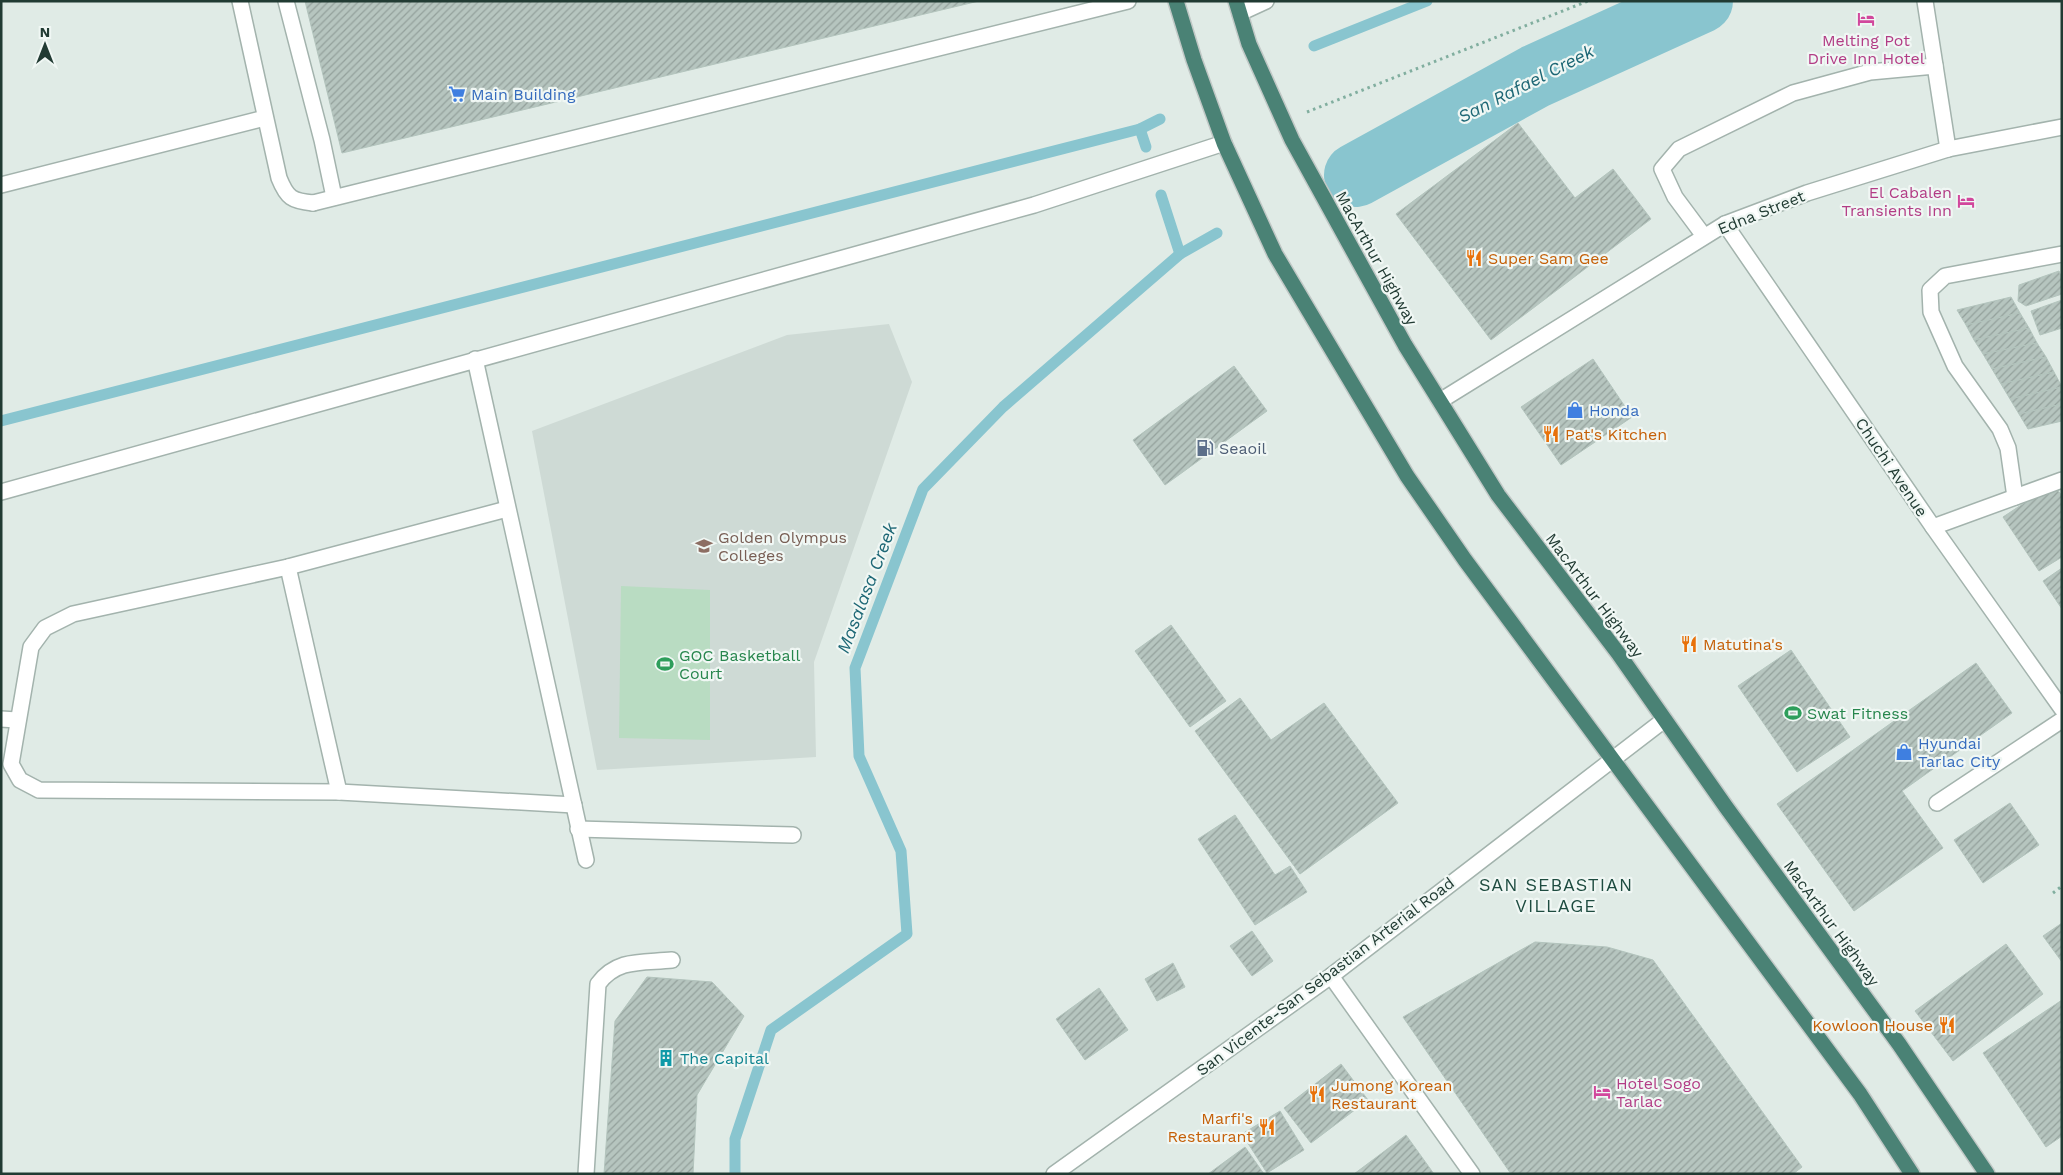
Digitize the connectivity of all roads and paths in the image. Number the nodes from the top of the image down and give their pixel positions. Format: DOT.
graph roads {
  1 [pos="240,1"];
  2 [pos="286,1"];
  3 [pos="1128,1"];
  4 [pos="1176,1"];
  5 [pos="1266,1"];
  6 [pos="1588,1"];
  7 [pos="1925,1"];
  8 [pos="1089,6"];
  9 [pos="1238,7"];
  10 [pos="1935,66"];
  11 [pos="265,118"];
  12 [pos="1283,121"];
  13 [pos="2062,127"];
  14 [pos="1224,143"];
  15 [pos="1948,149"];
  16 [pos="1,185"];
  17 [pos="334,197"];
  18 [pos="1725,224"];
  19 [pos="1704,236"];
  20 [pos="2062,254"];
  21 [pos="475,359"];
  22 [pos="1440,401"];
  23 [pos="2062,480"];
  24 [pos="1,492"];
  25 [pos="2015,497"];
  26 [pos="507,509"];
  27 [pos="1933,527"];
  28 [pos="288,567"];
  29 [pos="2062,709"];
  30 [pos="1,719"];
  31 [pos="17,720"];
  32 [pos="1664,720"];
  33 [pos="2062,720"];
  34 [pos="1613,760"];
  35 [pos="339,792"];
  36 [pos="1937,803"];
  37 [pos="574,805"];
  38 [pos="578,829"];
  39 [pos="793,835"];
  40 [pos="586,860"];
  41 [pos="2062,886"];
  42 [pos="2053,894"];
  43 [pos="672,960"];
  44 [pos="1331,976"];
  45 [pos="586,1174"];
  46 [pos="1054,1174"];
  47 [pos="1472,1174"];
  48 [pos="1912,1174"];
  49 [pos="1987,1174"];
  1 -- 11 [label="street"];
  2 -- 17 [label="street"];
  3 -- 8 [label="street"];
  4 -- 14 [label="highway"];
  5 -- 9 [label="street"];
  6 -- 12 [label="path"];
  7 -- 10 [label="street"];
  8 -- 17 [label="street"];
  9 -- 12 [label="highway, MacArthur Highway"];
  10 -- 15 [label="street"];
  10 -- 19 [label="street"];
  11 -- 16 [label="street"];
  11 -- 17 [label="street"];
  12 -- 22 [label="highway, MacArthur Highway"];
  13 -- 15 [label="street, Edna Street"];
  14 -- 21 [label="street"];
  14 -- 34 [label="highway"];
  15 -- 18 [label="street, Edna Street"];
  18 -- 19 [label="street, Edna Street"];
  18 -- 27 [label="street, Chuchi Avenue"];
  19 -- 22 [label="street, Edna Street"];
  20 -- 25 [label="street"];
  21 -- 24 [label="street"];
  21 -- 26 [label="street"];
  22 -- 32 [label="highway, MacArthur Highway"];
  23 -- 25 [label="street"];
  25 -- 27 [label="street"];
  26 -- 28 [label="street"];
  26 -- 37 [label="street"];
  27 -- 29 [label="street, Chuchi Avenue"];
  28 -- 31 [label="street"];
  28 -- 35 [label="street"];
  30 -- 31 [label="street"];
  31 -- 35 [label="street"];
  32 -- 34 [label="street, San Vicente-San Sebastian Arterial Road"];
  32 -- 49 [label="highway, MacArthur Highway"];
  33 -- 36 [label="street"];
  34 -- 44 [label="street, San Vicente-San Sebastian Arterial Road"];
  34 -- 48 [label="highway"];
  35 -- 37 [label="street"];
  37 -- 38 [label="street"];
  38 -- 39 [label="street"];
  38 -- 40 [label="street"];
  41 -- 42 [label="path"];
  43 -- 45 [label="street"];
  44 -- 46 [label="street, San Vicente-San Sebastian Arterial Road"];
  44 -- 47 [label="street"];
}
